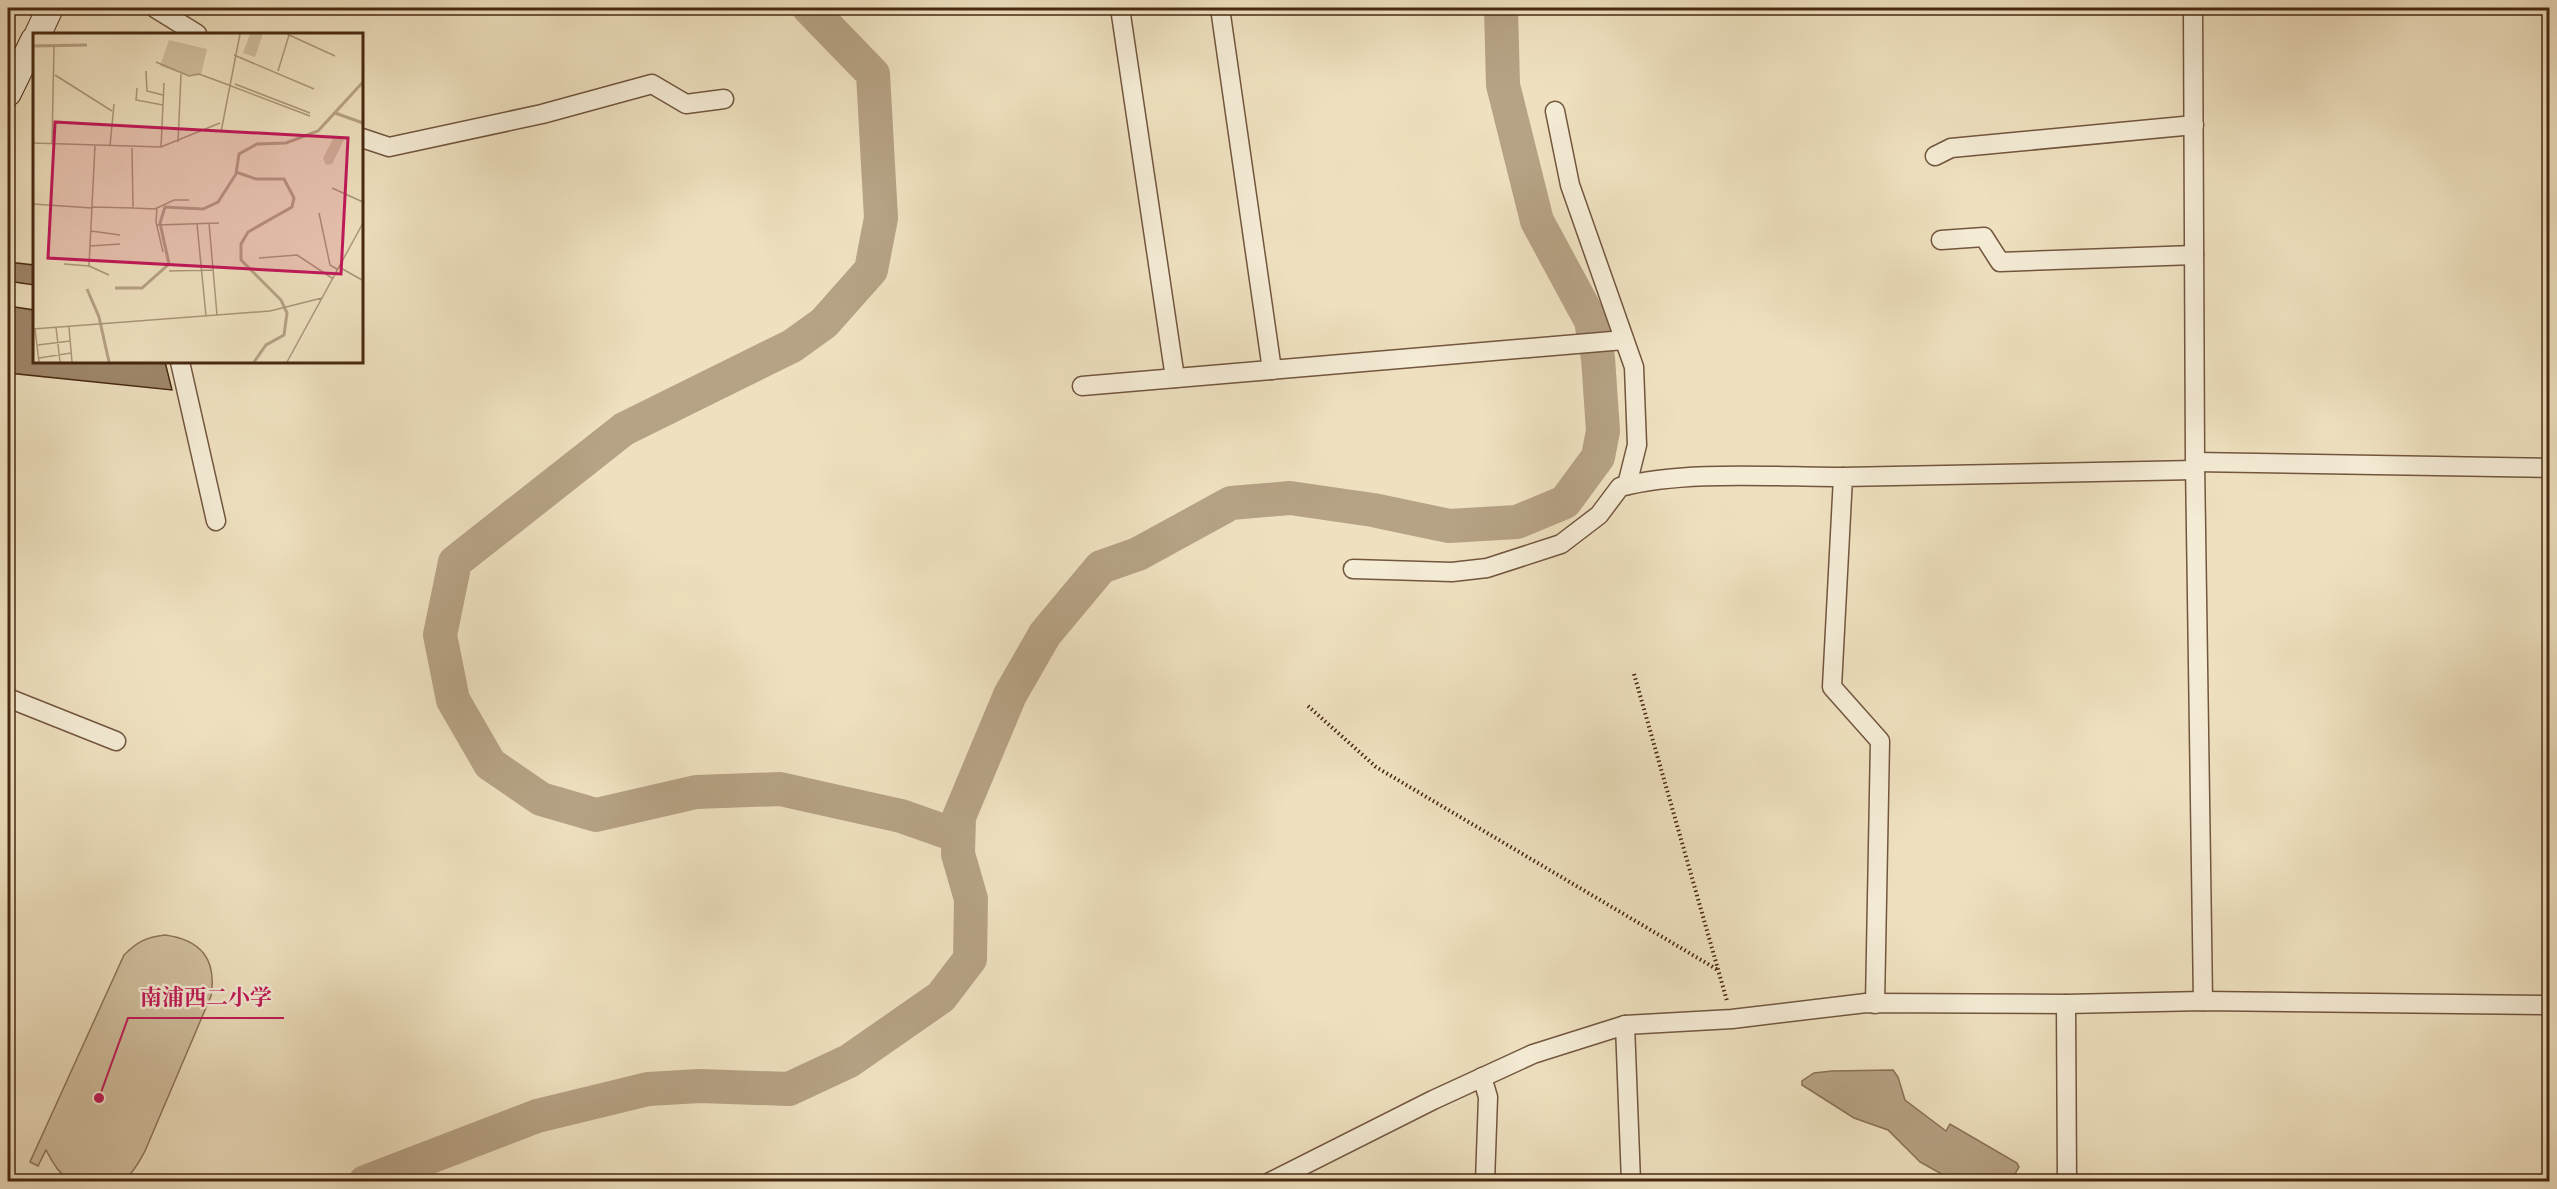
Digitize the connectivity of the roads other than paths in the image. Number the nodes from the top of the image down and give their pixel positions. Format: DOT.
graph roads {
  1 [pos="50,8"];
  2 [pos="155,8"];
  3 [pos="1120,8"];
  4 [pos="1220,8"];
  5 [pos="2193,8"];
  6 [pos="38,33"];
  7 [pos="195,33"];
  8 [pos="22,52"];
  9 [pos="8,93"];
  10 [pos="724,99"];
  11 [pos="1555,111"];
  12 [pos="2194,125"];
  13 [pos="363,138"];
  14 [pos="1935,156"];
  15 [pos="1941,240"];
  16 [pos="2194,255"];
  17 [pos="1624,340"];
  18 [pos="180,363"];
  19 [pos="1272,370"];
  20 [pos="1175,378"];
  21 [pos="1082,386"];
  22 [pos="2195,466"];
  23 [pos="2550,468"];
  24 [pos="1843,477"];
  25 [pos="1627,485"];
  26 [pos="216,521"];
  27 [pos="1353,569"];
  28 [pos="8,698"];
  29 [pos="116,741"];
  30 [pos="2203,1001"];
  31 [pos="1875,1004"];
  32 [pos="2066,1004"];
  33 [pos="2550,1005"];
  34 [pos="1625,1025"];
  35 [pos="1482,1077"];
  36 [pos="1270,1182"];
  37 [pos="1485,1182"];
  38 [pos="1631,1182"];
  39 [pos="2067,1182"];
  1 -- 6 [label="street"];
  2 -- 7 [label="street"];
  3 -- 20 [label="street"];
  4 -- 19 [label="street"];
  5 -- 12 [label="street"];
  8 -- 9 [label="street"];
  10 -- 13 [label="street"];
  11 -- 17 [label="street"];
  12 -- 14 [label="street"];
  12 -- 16 [label="street"];
  15 -- 16 [label="street"];
  16 -- 22 [label="street"];
  17 -- 19 [label="street"];
  17 -- 25 [label="street"];
  18 -- 26 [label="street"];
  19 -- 20 [label="street"];
  20 -- 21 [label="street"];
  22 -- 23 [label="street"];
  22 -- 24 [label="street"];
  22 -- 30 [label="street"];
  24 -- 25 [label="street"];
  24 -- 31 [label="street"];
  25 -- 27 [label="street"];
  28 -- 29 [label="street"];
  30 -- 32 [label="street"];
  30 -- 33 [label="street"];
  31 -- 32 [label="street"];
  31 -- 34 [label="street"];
  32 -- 39 [label="street"];
  34 -- 35 [label="street"];
  34 -- 38 [label="street"];
  35 -- 36 [label="street"];
  35 -- 37 [label="street"];
}
